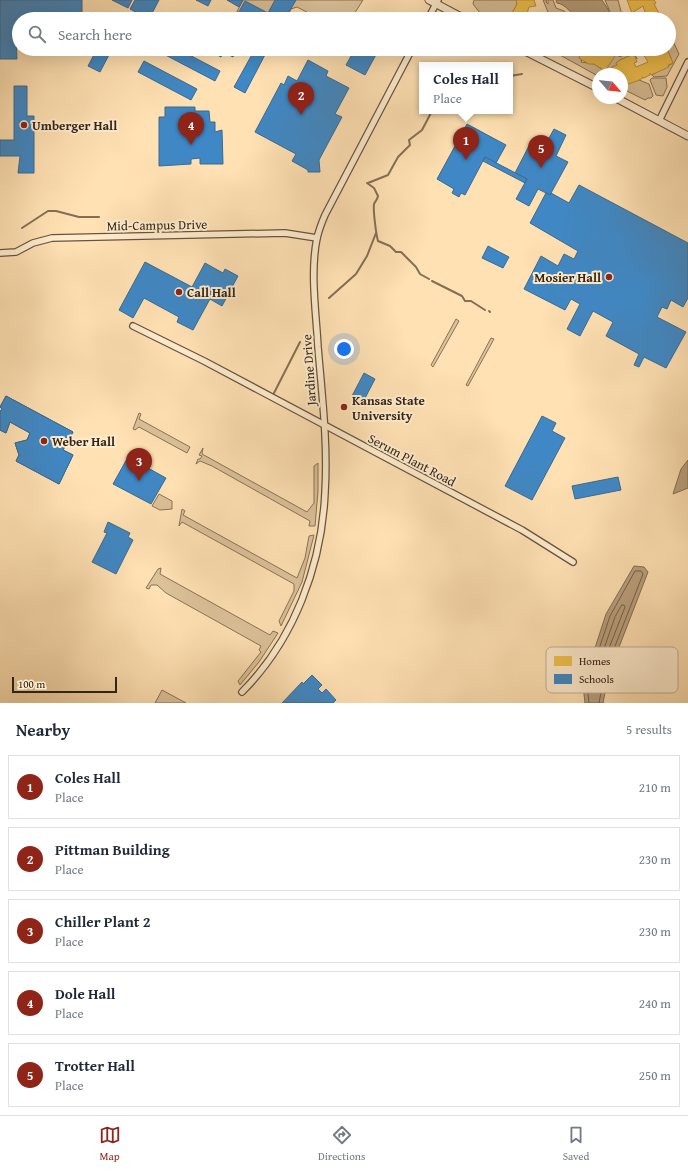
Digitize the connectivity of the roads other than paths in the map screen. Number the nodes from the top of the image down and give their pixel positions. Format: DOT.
graph roads {
  1 [pos="429,0"];
  2 [pos="437,2"];
  3 [pos="432,12"];
  4 [pos="453,12"];
  5 [pos="408,56"];
  6 [pos="535,56"];
  7 [pos="688,62"];
  8 [pos="592,85"];
  9 [pos="627,104"];
  10 [pos="659,121"];
  11 [pos="688,136"];
  12 [pos="317,238"];
  13 [pos="0,253"];
  14 [pos="133,326"];
  15 [pos="324,426"];
  16 [pos="573,562"];
  17 [pos="242,692"];
  1 -- 2 [label="street"];
  2 -- 3 [label="street"];
  2 -- 4 [label="street"];
  5 -- 12 [label="street, Jardine Drive"];
  6 -- 8 [label="street"];
  7 -- 10 [label="street"];
  9 -- 10 [label="street"];
  10 -- 11 [label="street"];
  12 -- 13 [label="street, Mid-Campus Drive"];
  12 -- 15 [label="street, Jardine Drive"];
  14 -- 15 [label="street, Serum Plant Road"];
  15 -- 16 [label="street, Serum Plant Road"];
  15 -- 17 [label="street, Jardine Drive"];
}
